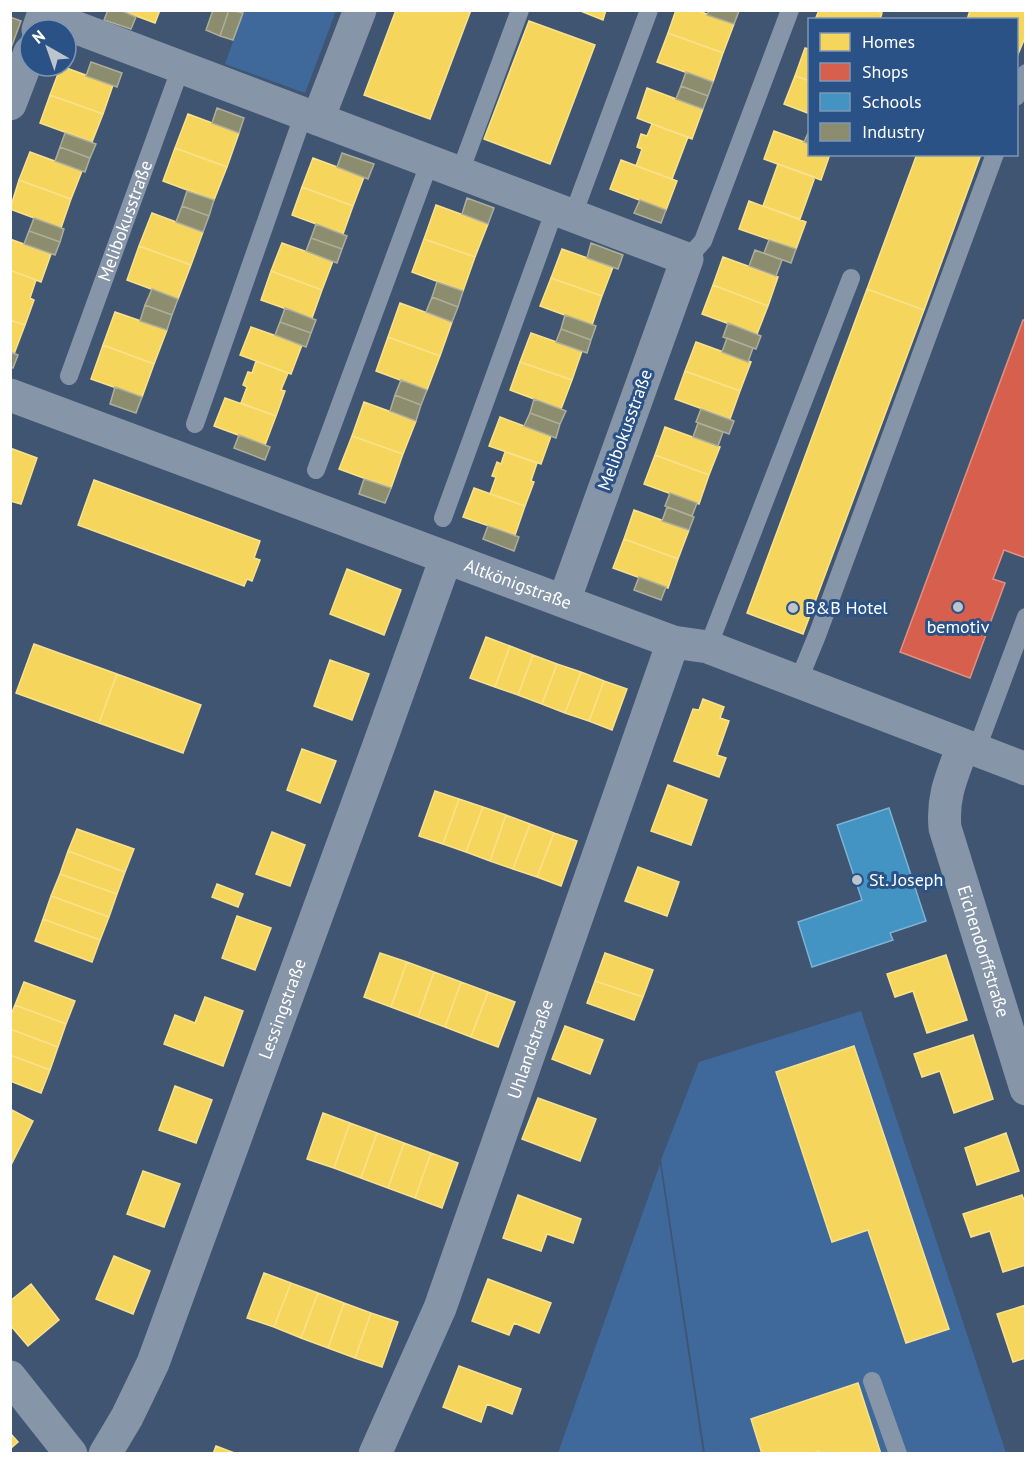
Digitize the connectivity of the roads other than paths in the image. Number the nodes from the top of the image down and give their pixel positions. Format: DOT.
graph roads {
  1 [pos="360,10"];
  2 [pos="520,10"];
  3 [pos="649,10"];
  4 [pos="790,10"];
  5 [pos="78,31"];
  6 [pos="181,67"];
  7 [pos="1026,73"];
  8 [pos="20,78"];
  9 [pos="1018,94"];
  10 [pos="11,103"];
  11 [pos="311,116"];
  12 [pos="994,156"];
  13 [pos="430,161"];
  14 [pos="460,172"];
  15 [pos="564,212"];
  16 [pos="687,259"];
  17 [pos="851,278"];
  18 [pos="69,376"];
  19 [pos="10,396"];
  20 [pos="195,424"];
  21 [pos="316,470"];
  22 [pos="443,518"];
  23 [pos="446,558"];
  24 [pos="564,601"];
  25 [pos="1026,617"];
  26 [pos="673,642"];
  27 [pos="708,647"];
  28 [pos="798,682"];
  29 [pos="969,748"];
  30 [pos="1026,769"];
  31 [pos="1026,1089"];
  32 [pos="10,1377"];
  33 [pos="872,1381"];
  34 [pos="71,1454"];
  35 [pos="105,1454"];
  36 [pos="375,1454"];
  37 [pos="898,1454"];
  1 -- 11 [label="street"];
  2 -- 14 [label="lane"];
  3 -- 15 [label="lane"];
  4 -- 16 [label="lane, Melibokusstraße"];
  5 -- 6 [label="street"];
  6 -- 11 [label="street"];
  6 -- 18 [label="lane, Melibokusstraße"];
  7 -- 9 [label="lane"];
  8 -- 10 [label="street"];
  11 -- 13 [label="street"];
  11 -- 20 [label="lane"];
  12 -- 28 [label="lane"];
  13 -- 14 [label="street"];
  13 -- 21 [label="lane"];
  14 -- 15 [label="street"];
  15 -- 16 [label="street"];
  15 -- 22 [label="lane"];
  16 -- 24 [label="street, Melibokusstraße"];
  17 -- 27 [label="lane"];
  19 -- 23 [label="street, Altkönigstraße"];
  23 -- 24 [label="street, Altkönigstraße"];
  23 -- 35 [label="street, Lessingstraße"];
  24 -- 26 [label="street, Altkönigstraße"];
  25 -- 29 [label="lane"];
  26 -- 27 [label="street, Altkönigstraße"];
  26 -- 36 [label="street, Uhlandstraße"];
  27 -- 28 [label="street, Altkönigstraße"];
  28 -- 29 [label="street, Altkönigstraße"];
  29 -- 30 [label="street, Altkönigstraße"];
  29 -- 31 [label="street, Eichendorffstraße"];
  32 -- 34 [label="street"];
  33 -- 37 [label="lane"];
}
